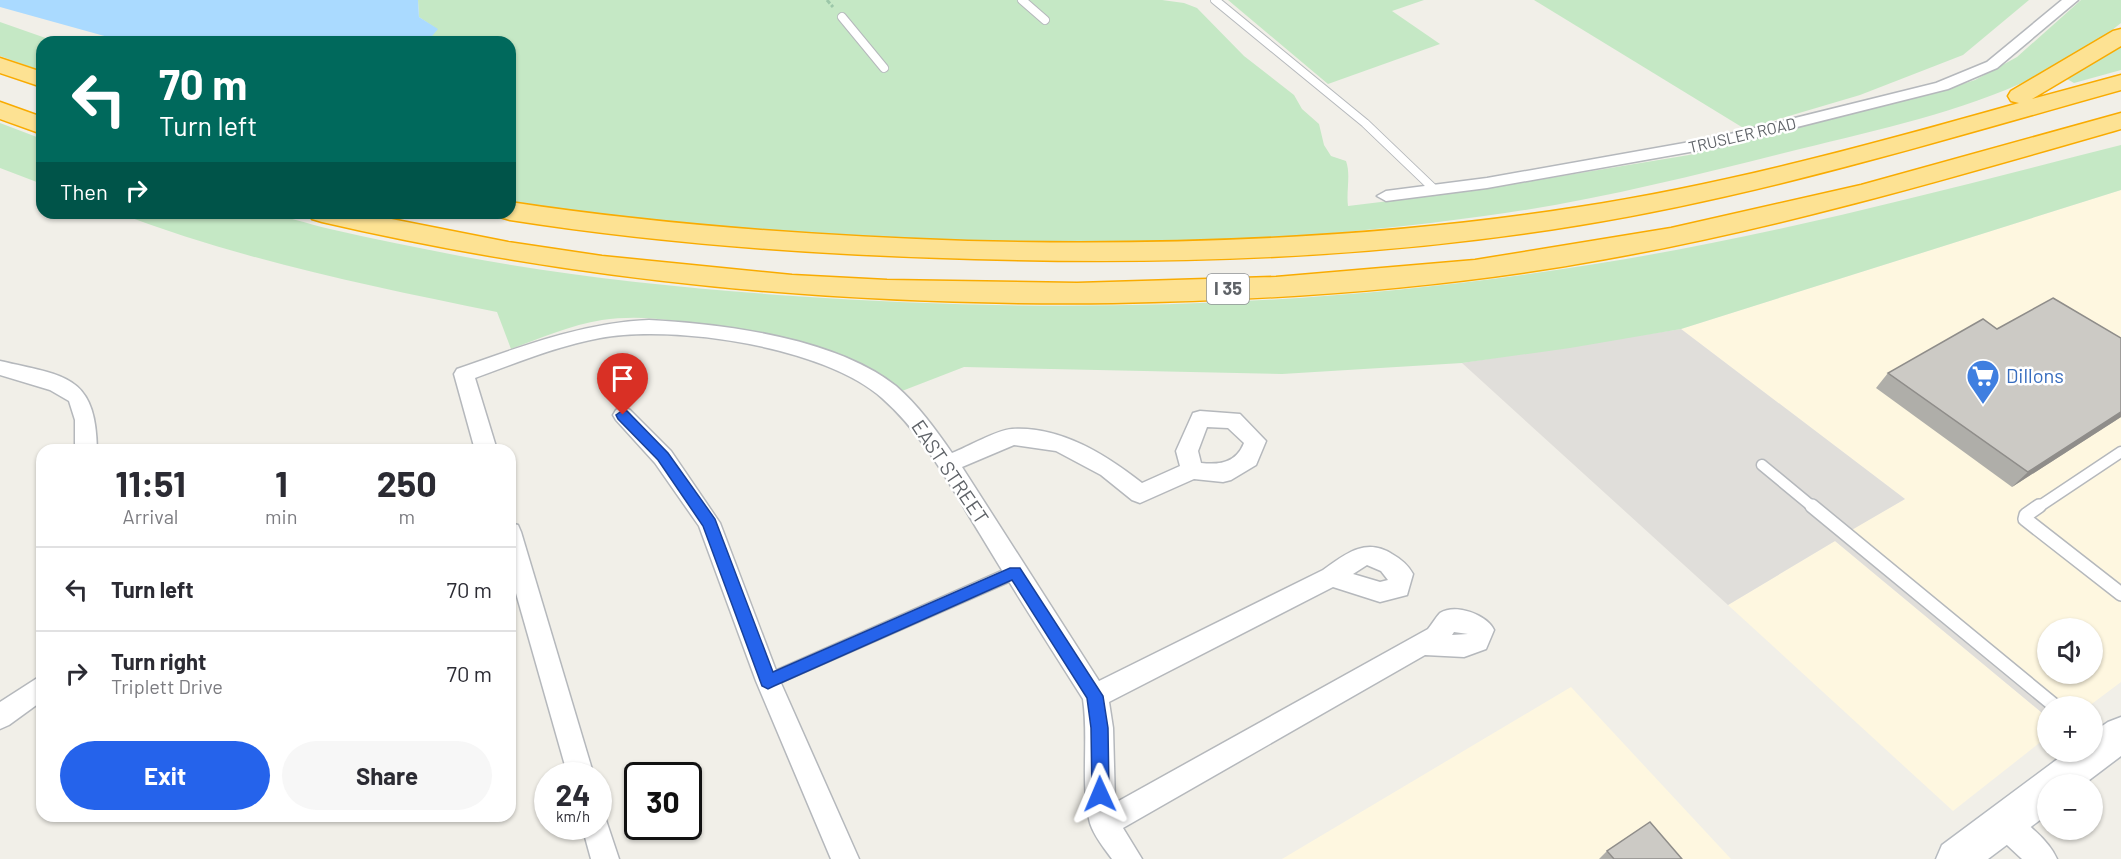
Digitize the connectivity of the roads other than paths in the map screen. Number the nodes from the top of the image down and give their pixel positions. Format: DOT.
graph roads {
  1 [pos="1022,0"];
  2 [pos="1215,0"];
  3 [pos="2071,0"];
  4 [pos="842,17"];
  5 [pos="1045,20"];
  6 [pos="2121,36"];
  7 [pos="0,65"];
  8 [pos="885,68"];
  9 [pos="36,78"];
  10 [pos="2121,82"];
  11 [pos="0,110"];
  12 [pos="2121,121"];
  13 [pos="36,124"];
  14 [pos="2121,139"];
  15 [pos="1849,158"];
  16 [pos="1901,184"];
  17 [pos="1435,190"];
  18 [pos="1386,196"];
  19 [pos="516,212"];
  20 [pos="350,219"];
  21 [pos="0,368"];
  22 [pos="623,415"];
  23 [pos="86,444"];
  24 [pos="484,444"];
  25 [pos="2121,452"];
  26 [pos="948,464"];
  27 [pos="1762,465"];
  28 [pos="1192,470"];
  29 [pos="516,553"];
  30 [pos="1015,572"];
  31 [pos="1331,578"];
  32 [pos="2121,594"];
  33 [pos="1422,644"];
  34 [pos="768,681"];
  35 [pos="36,690"];
  36 [pos="1095,696"];
  37 [pos="2043,696"];
  38 [pos="0,717"];
  39 [pos="2106,739"];
  40 [pos="576,762"];
  41 [pos="2066,774"];
  42 [pos="2037,798"];
  43 [pos="2003,823"];
  44 [pos="1104,824"];
  45 [pos="599,840"];
  46 [pos="605,859"];
  47 [pos="845,859"];
  48 [pos="1128,859"];
  49 [pos="1956,859"];
  50 [pos="2043,859"];
  1 -- 5 [label="lane"];
  2 -- 17 [label="lane"];
  3 -- 17 [label="street, TRUSLER ROAD"];
  4 -- 8 [label="lane"];
  6 -- 15 [label="highway"];
  7 -- 9 [label="highway"];
  10 -- 15 [label="highway, I 35"];
  11 -- 13 [label="highway"];
  12 -- 16 [label="highway, I 35"];
  14 -- 16 [label="highway"];
  15 -- 19 [label="highway, I 35"];
  16 -- 20 [label="highway, I 35"];
  17 -- 18 [label="street, TRUSLER ROAD"];
  21 -- 23 [label="street"];
  22 -- 34 [label="street"];
  24 -- 26 [label="street, EAST STREET"];
  25 -- 32 [label="lane"];
  26 -- 28 [label="street"];
  26 -- 30 [label="street, EAST STREET"];
  27 -- 37 [label="lane"];
  29 -- 40 [label="street"];
  30 -- 34 [label="lane"];
  30 -- 36 [label="street, EAST STREET"];
  31 -- 36 [label="street"];
  33 -- 44 [label="street"];
  34 -- 47 [label="street"];
  35 -- 38 [label="street"];
  36 -- 44 [label="street, EAST STREET"];
  39 -- 41 [label="main road"];
  42 -- 43 [label="main road"];
  43 -- 49 [label="main road"];
  43 -- 50 [label="street"];
  44 -- 48 [label="street, EAST STREET"];
  45 -- 46 [label="street"];
}
